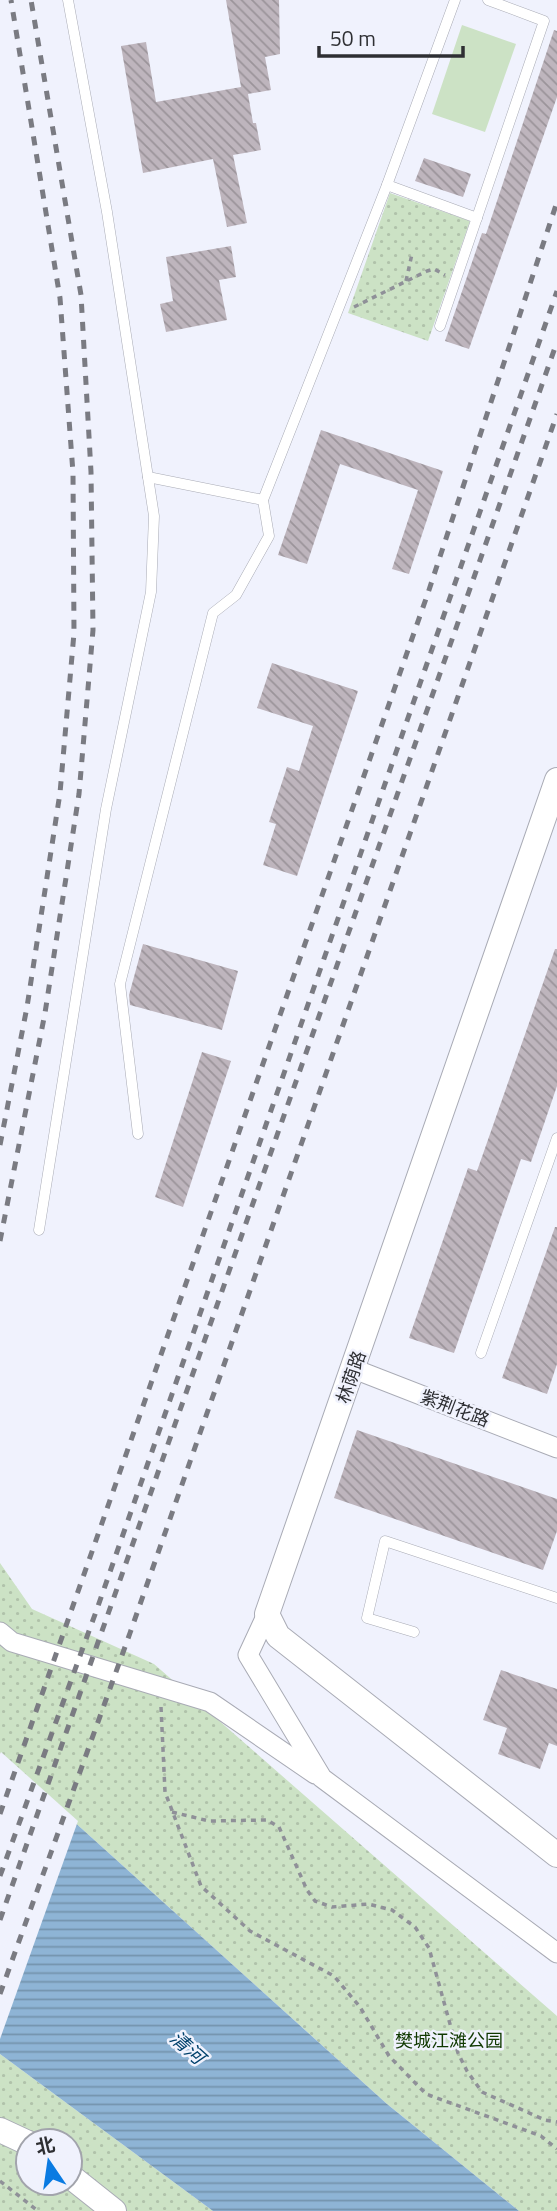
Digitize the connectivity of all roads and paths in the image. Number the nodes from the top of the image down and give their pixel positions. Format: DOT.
graph roads {
  1 [pos="68,0"];
  2 [pos="455,0"];
  3 [pos="488,0"];
  4 [pos="387,185"];
  5 [pos="477,218"];
  6 [pos="412,254"];
  7 [pos="406,281"];
  8 [pos="456,281"];
  9 [pos="336,315"];
  10 [pos="440,326"];
  11 [pos="148,477"];
  12 [pos="263,500"];
  13 [pos="557,780"];
  14 [pos="138,1134"];
  15 [pos="557,1138"];
  16 [pos="545,1171"];
  17 [pos="557,1176"];
  18 [pos="39,1230"];
  19 [pos="481,1353"];
  20 [pos="354,1369"];
  21 [pos="557,1448"];
  22 [pos="557,1598"];
  23 [pos="267,1614"];
  24 [pos="0,1632"];
  25 [pos="414,1632"];
  26 [pos="160,1687"];
  27 [pos="322,1778"];
  28 [pos="172,1812"];
  29 [pos="557,1855"];
  30 [pos="557,1953"];
  31 [pos="557,2122"];
  32 [pos="557,2149"];
  33 [pos="0,2180"];
  34 [pos="84,2187"];
  35 [pos="38,2211"];
  36 [pos="114,2211"];
  1 -- 11 [label="lane"];
  2 -- 4 [label="lane"];
  3 -- 5 [label="lane"];
  4 -- 5 [label="lane"];
  4 -- 9 [label="lane"];
  5 -- 8 [label="lane"];
  6 -- 7 [label="path"];
  7 -- 8 [label="path"];
  7 -- 9 [label="path"];
  8 -- 10 [label="lane"];
  9 -- 12 [label="lane"];
  11 -- 12 [label="lane"];
  11 -- 18 [label="lane"];
  12 -- 14 [label="lane"];
  13 -- 20 [label="street, 林荫路"];
  15 -- 16 [label="lane"];
  16 -- 17 [label="lane"];
  16 -- 19 [label="lane"];
  20 -- 21 [label="street, 紫荆花路"];
  20 -- 23 [label="street, 林荫路"];
  22 -- 25 [label="lane"];
  23 -- 27 [label="street"];
  23 -- 29 [label="street"];
  24 -- 26 [label="street"];
  26 -- 27 [label="street"];
  26 -- 28 [label="path"];
  27 -- 30 [label="street"];
  28 -- 31 [label="path"];
  28 -- 32 [label="path"];
  33 -- 35 [label="path"];
  34 -- 36 [label="street"];
}
